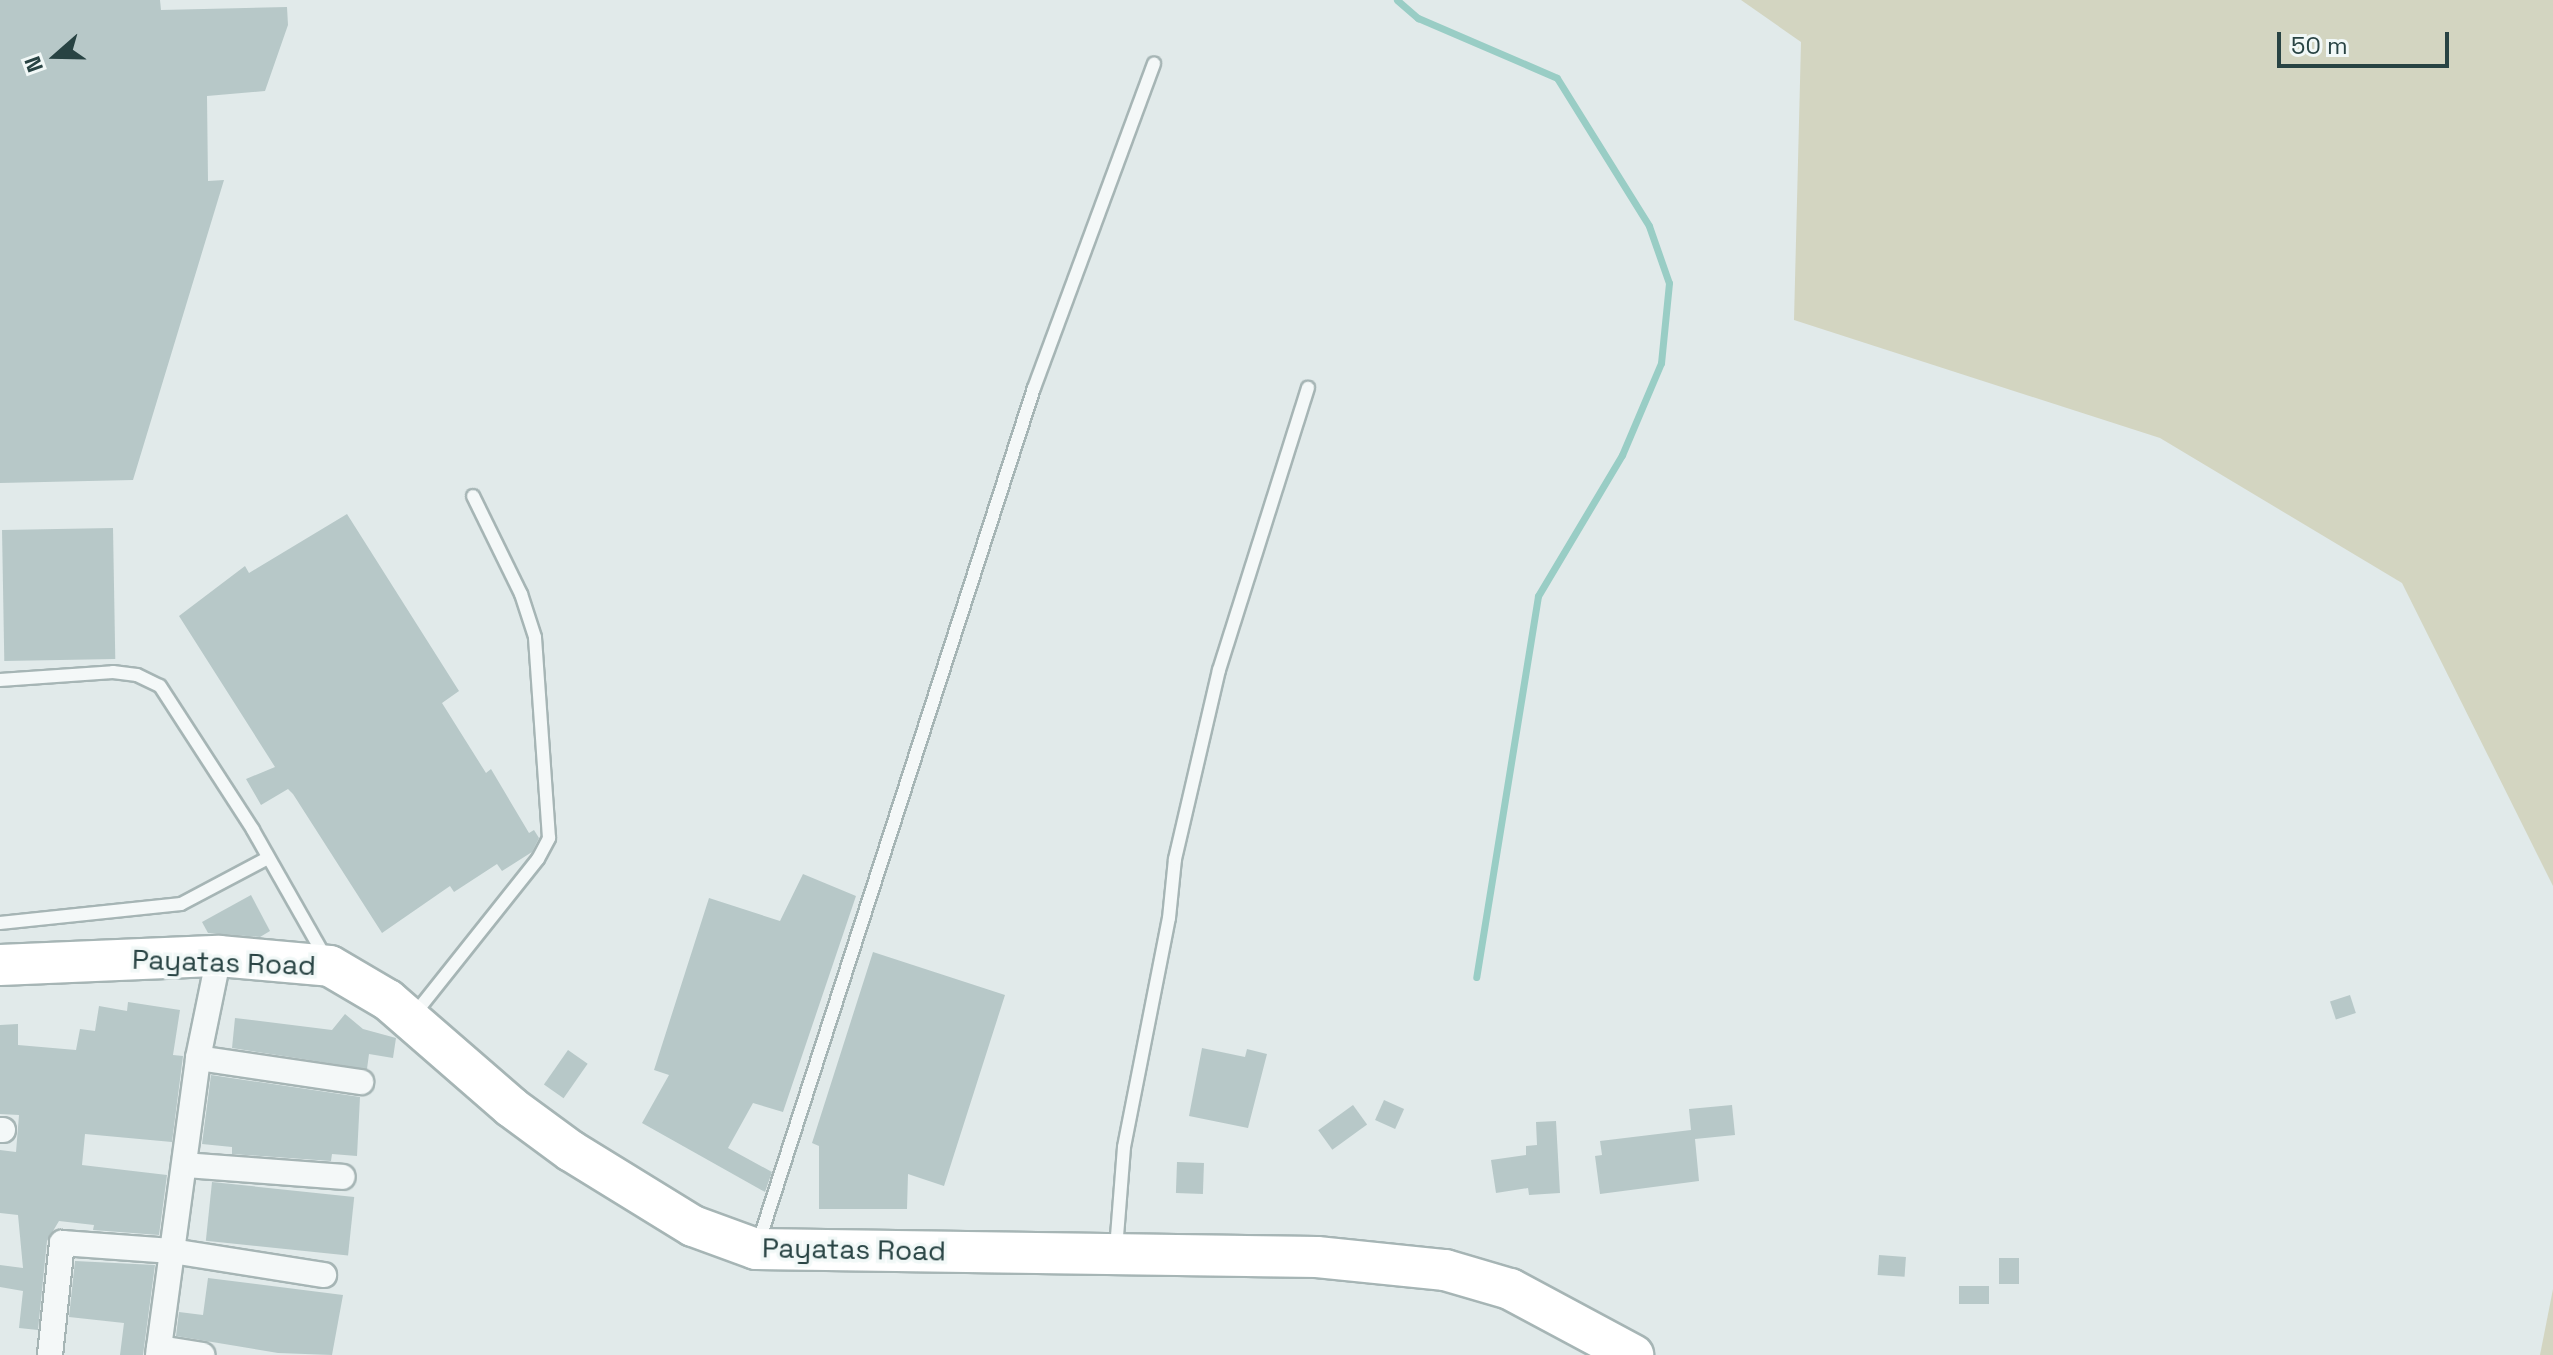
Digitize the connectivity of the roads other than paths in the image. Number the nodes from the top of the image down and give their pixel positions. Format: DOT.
graph roads {
  1 [pos="1154,64"];
  2 [pos="1308,388"];
  3 [pos="473,496"];
  4 [pos="0,680"];
  5 [pos="268,858"];
  6 [pos="0,923"];
  7 [pos="219,956"];
  8 [pos="0,965"];
  9 [pos="330,966"];
  10 [pos="410,1020"];
  11 [pos="198,1058"];
  12 [pos="361,1082"];
  13 [pos="185,1165"];
  14 [pos="343,1177"];
  15 [pos="756,1249"];
  16 [pos="172,1251"];
  17 [pos="1116,1255"];
  18 [pos="324,1275"];
  19 [pos="159,1352"];
  20 [pos="50,1355"];
  21 [pos="202,1355"];
  22 [pos="1633,1355"];
  1 -- 15 [label="lane"];
  2 -- 17 [label="lane"];
  3 -- 10 [label="lane"];
  4 -- 5 [label="lane"];
  5 -- 6 [label="lane"];
  5 -- 9 [label="lane"];
  7 -- 8 [label="main road, Payatas Road"];
  7 -- 9 [label="main road, Payatas Road"];
  7 -- 11 [label="street"];
  9 -- 10 [label="main road, Payatas Road"];
  10 -- 15 [label="main road, Payatas Road"];
  11 -- 12 [label="street"];
  11 -- 13 [label="street"];
  13 -- 14 [label="street"];
  13 -- 16 [label="street"];
  15 -- 17 [label="main road, Payatas Road"];
  16 -- 18 [label="street"];
  16 -- 19 [label="street"];
  16 -- 20 [label="street"];
  17 -- 22 [label="main road, Payatas Road"];
  19 -- 21 [label="street"];
}
